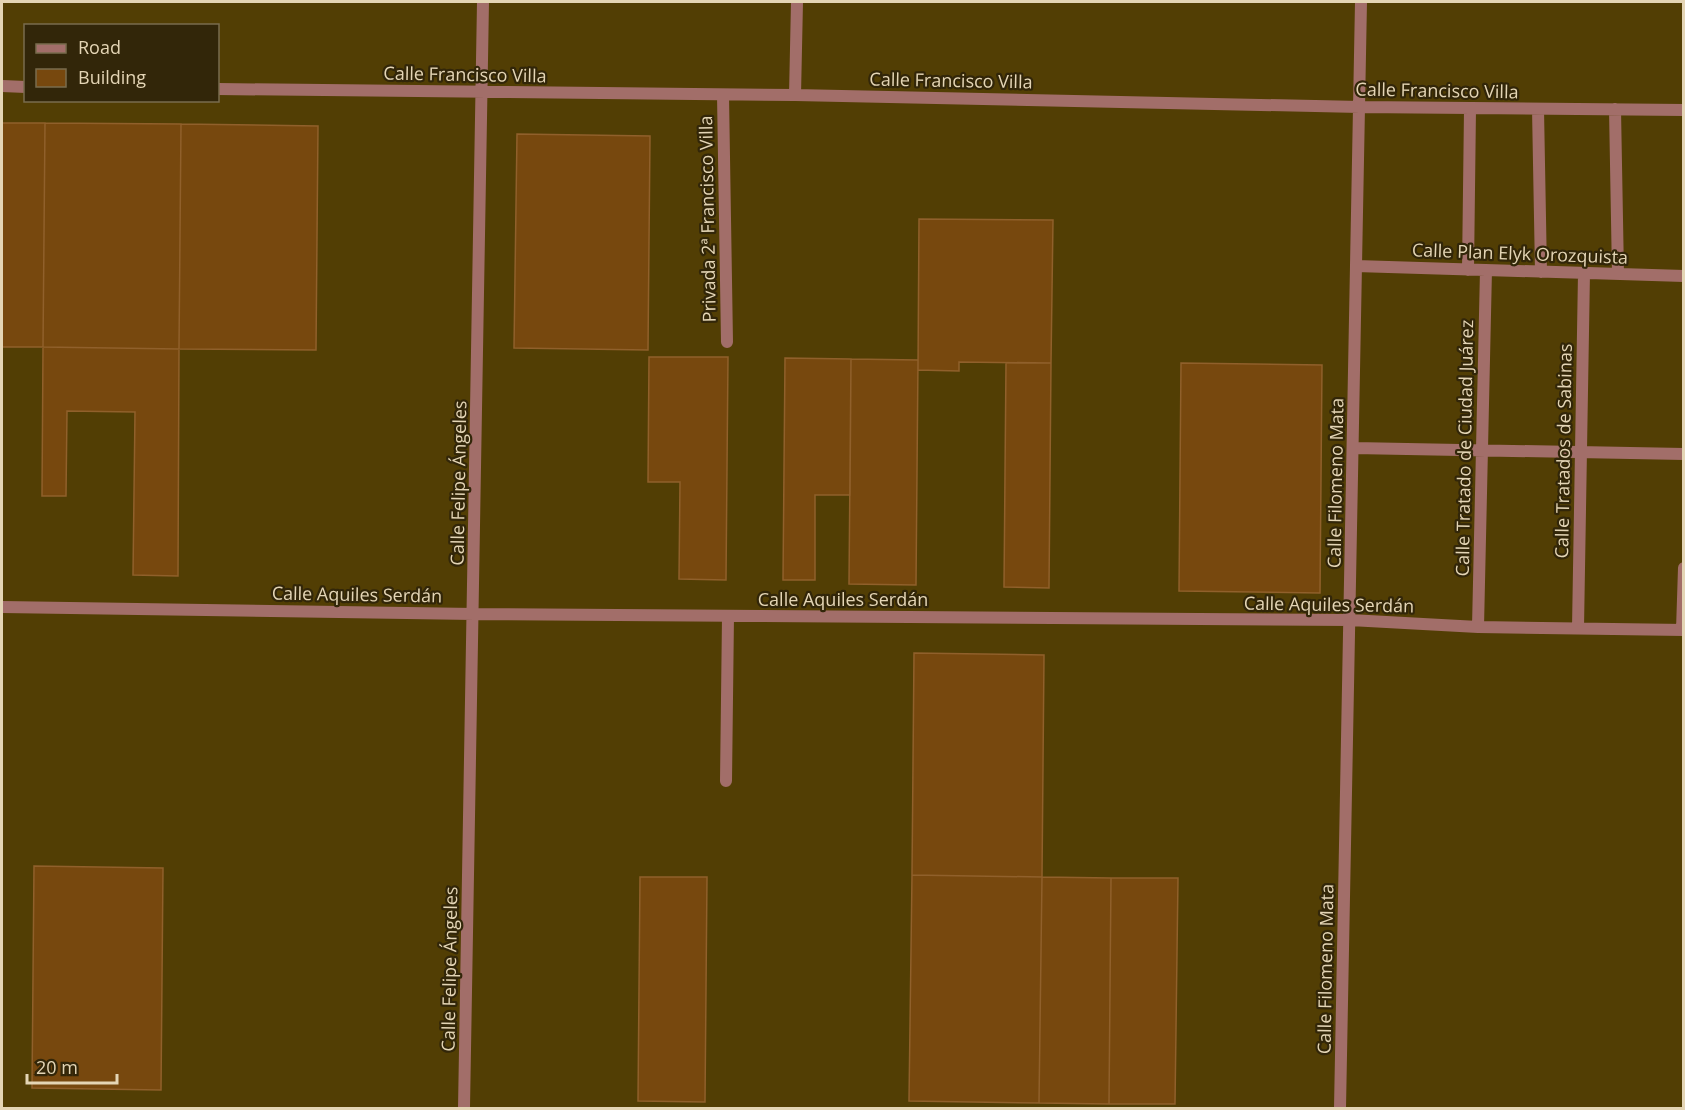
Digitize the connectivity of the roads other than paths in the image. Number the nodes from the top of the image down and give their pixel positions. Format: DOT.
graph roads {
  1 [pos="483,2"];
  2 [pos="797,2"];
  3 [pos="1360,2"];
  4 [pos="2,86"];
  5 [pos="24,87"];
  6 [pos="219,89"];
  7 [pos="482,93"];
  8 [pos="795,94"];
  9 [pos="723,95"];
  10 [pos="1360,107"];
  11 [pos="1470,109"];
  12 [pos="1538,109"];
  13 [pos="1615,109"];
  14 [pos="1683,110"];
  15 [pos="1356,266"];
  16 [pos="1468,270"];
  17 [pos="1486,270"];
  18 [pos="1541,272"];
  19 [pos="1584,273"];
  20 [pos="1618,274"];
  21 [pos="1683,276"];
  22 [pos="727,342"];
  23 [pos="1354,448"];
  24 [pos="1483,450"];
  25 [pos="1582,452"];
  26 [pos="1683,454"];
  27 [pos="1683,568"];
  28 [pos="2,607"];
  29 [pos="474,614"];
  30 [pos="728,616"];
  31 [pos="1350,620"];
  32 [pos="1478,627"];
  33 [pos="1578,628"];
  34 [pos="1683,630"];
  35 [pos="726,781"];
  36 [pos="464,1108"];
  37 [pos="1340,1108"];
  1 -- 7 [label="street, Calle Felipe Ángeles"];
  2 -- 8 [label="street"];
  3 -- 10 [label="street, Calle Filomeno Mata"];
  4 -- 5 [label="street"];
  6 -- 7 [label="street, Calle Francisco Villa"];
  7 -- 9 [label="street, Calle Francisco Villa"];
  7 -- 29 [label="street, Calle Felipe Ángeles"];
  8 -- 9 [label="street, Calle Francisco Villa"];
  8 -- 10 [label="street, Calle Francisco Villa"];
  9 -- 22 [label="street, Privada 2ª Francisco Villa"];
  10 -- 11 [label="street, Calle Francisco Villa"];
  10 -- 15 [label="street, Calle Filomeno Mata"];
  11 -- 12 [label="street, Calle Francisco Villa"];
  11 -- 16 [label="street"];
  12 -- 13 [label="street, Calle Francisco Villa"];
  12 -- 18 [label="street"];
  13 -- 14 [label="street, Calle Francisco Villa"];
  13 -- 20 [label="street"];
  15 -- 16 [label="street, Calle Plan Elyk Orozquista"];
  15 -- 23 [label="street, Calle Filomeno Mata"];
  16 -- 17 [label="street, Calle Plan Elyk Orozquista"];
  17 -- 18 [label="street, Calle Plan Elyk Orozquista"];
  17 -- 24 [label="street, Calle Tratado de Ciudad Juárez"];
  18 -- 19 [label="street, Calle Plan Elyk Orozquista"];
  19 -- 20 [label="street, Calle Plan Elyk Orozquista"];
  19 -- 25 [label="street, Calle Tratados de Sabinas"];
  20 -- 21 [label="street, Calle Plan Elyk Orozquista"];
  23 -- 24 [label="street"];
  23 -- 31 [label="street, Calle Filomeno Mata"];
  24 -- 25 [label="street"];
  24 -- 32 [label="street, Calle Tratado de Ciudad Juárez"];
  25 -- 26 [label="street"];
  25 -- 33 [label="street, Calle Tratados de Sabinas"];
  27 -- 34 [label="street"];
  28 -- 29 [label="street, Calle Aquiles Serdán"];
  29 -- 30 [label="street, Calle Aquiles Serdán"];
  29 -- 36 [label="street, Calle Felipe Ángeles"];
  30 -- 31 [label="street, Calle Aquiles Serdán"];
  30 -- 35 [label="street"];
  31 -- 32 [label="street, Calle Aquiles Serdán"];
  31 -- 37 [label="street, Calle Filomeno Mata"];
  32 -- 33 [label="street, Calle Aquiles Serdán"];
  33 -- 34 [label="street, Calle Aquiles Serdán"];
}
